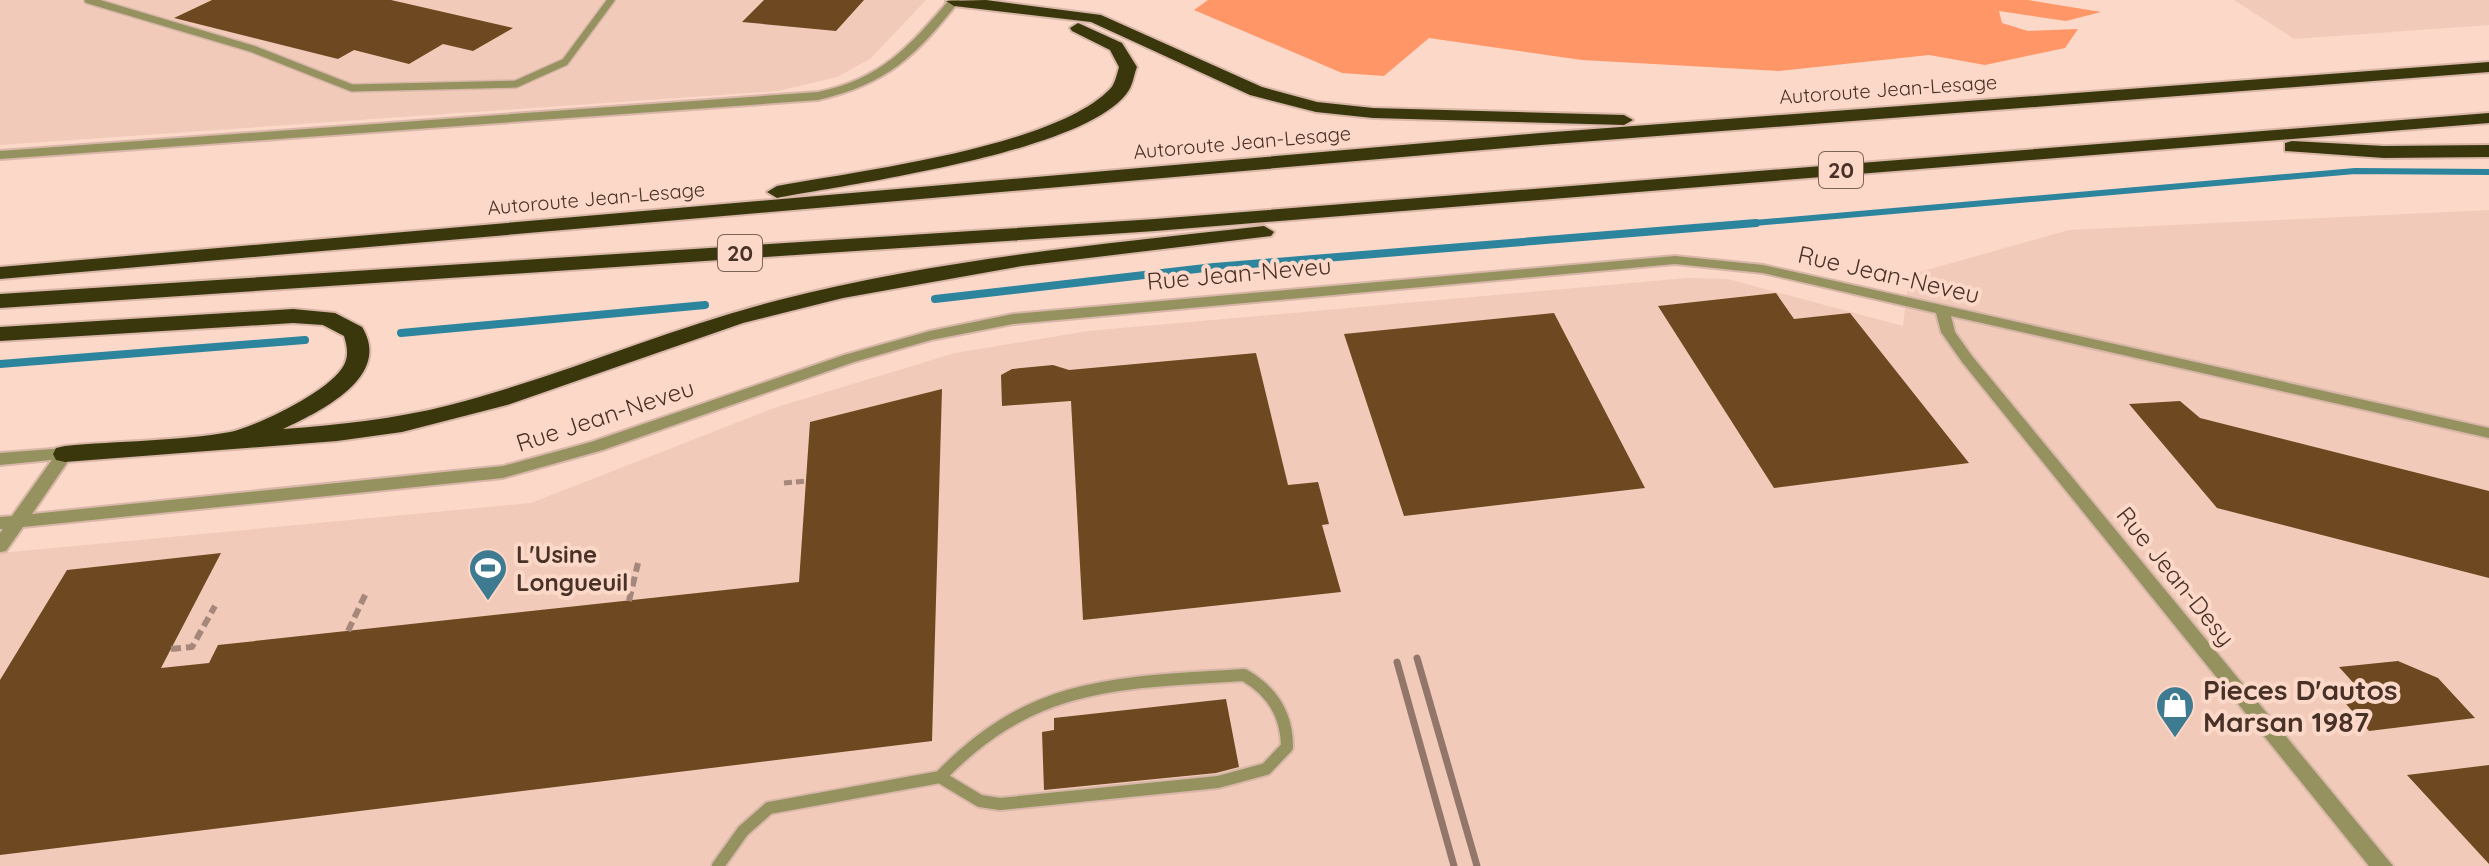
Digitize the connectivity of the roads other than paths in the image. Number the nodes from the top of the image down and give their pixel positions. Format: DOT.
graph roads {
  1 [pos="88,0"];
  2 [pos="611,0"];
  3 [pos="951,5"];
  4 [pos="2489,61"];
  5 [pos="2489,67"];
  6 [pos="2444,71"];
  7 [pos="2489,118"];
  8 [pos="1738,124"];
  9 [pos="2202,142"];
  10 [pos="2489,151"];
  11 [pos="0,155"];
  12 [pos="1481,199"];
  13 [pos="609,222"];
  14 [pos="0,273"];
  15 [pos="0,301"];
  16 [pos="1943,312"];
  17 [pos="0,334"];
  18 [pos="2489,433"];
  19 [pos="234,440"];
  20 [pos="65,454"];
  21 [pos="0,459"];
  22 [pos="9,522"];
  23 [pos="0,546"];
  24 [pos="940,777"];
  25 [pos="718,866"];
  26 [pos="2382,866"];
  1 -- 2 [label="lane"];
  3 -- 8 [label="highway"];
  3 -- 11 [label="street"];
  3 -- 13 [label="highway"];
  4 -- 6 [label="highway"];
  5 -- 6 [label="highway, Autoroute Jean-Lesage / 20"];
  6 -- 8 [label="highway, Autoroute Jean-Lesage / 20"];
  7 -- 9 [label="highway, 20"];
  8 -- 13 [label="highway, Autoroute Jean-Lesage / 20"];
  9 -- 10 [label="highway"];
  9 -- 12 [label="highway, 20"];
  12 -- 15 [label="highway, 20"];
  12 -- 19 [label="highway"];
  13 -- 14 [label="highway, Autoroute Jean-Lesage / 20"];
  16 -- 18 [label="street, Rue Jean-Neveu"];
  16 -- 22 [label="street, Rue Jean-Neveu"];
  16 -- 26 [label="street, Rue Jean-Desy"];
  17 -- 19 [label="highway"];
  19 -- 20 [label="highway"];
  20 -- 21 [label="street"];
  20 -- 22 [label="street"];
  22 -- 23 [label="street"];
  24 -- 24 [label="lane"];
  24 -- 25 [label="lane"];
}
